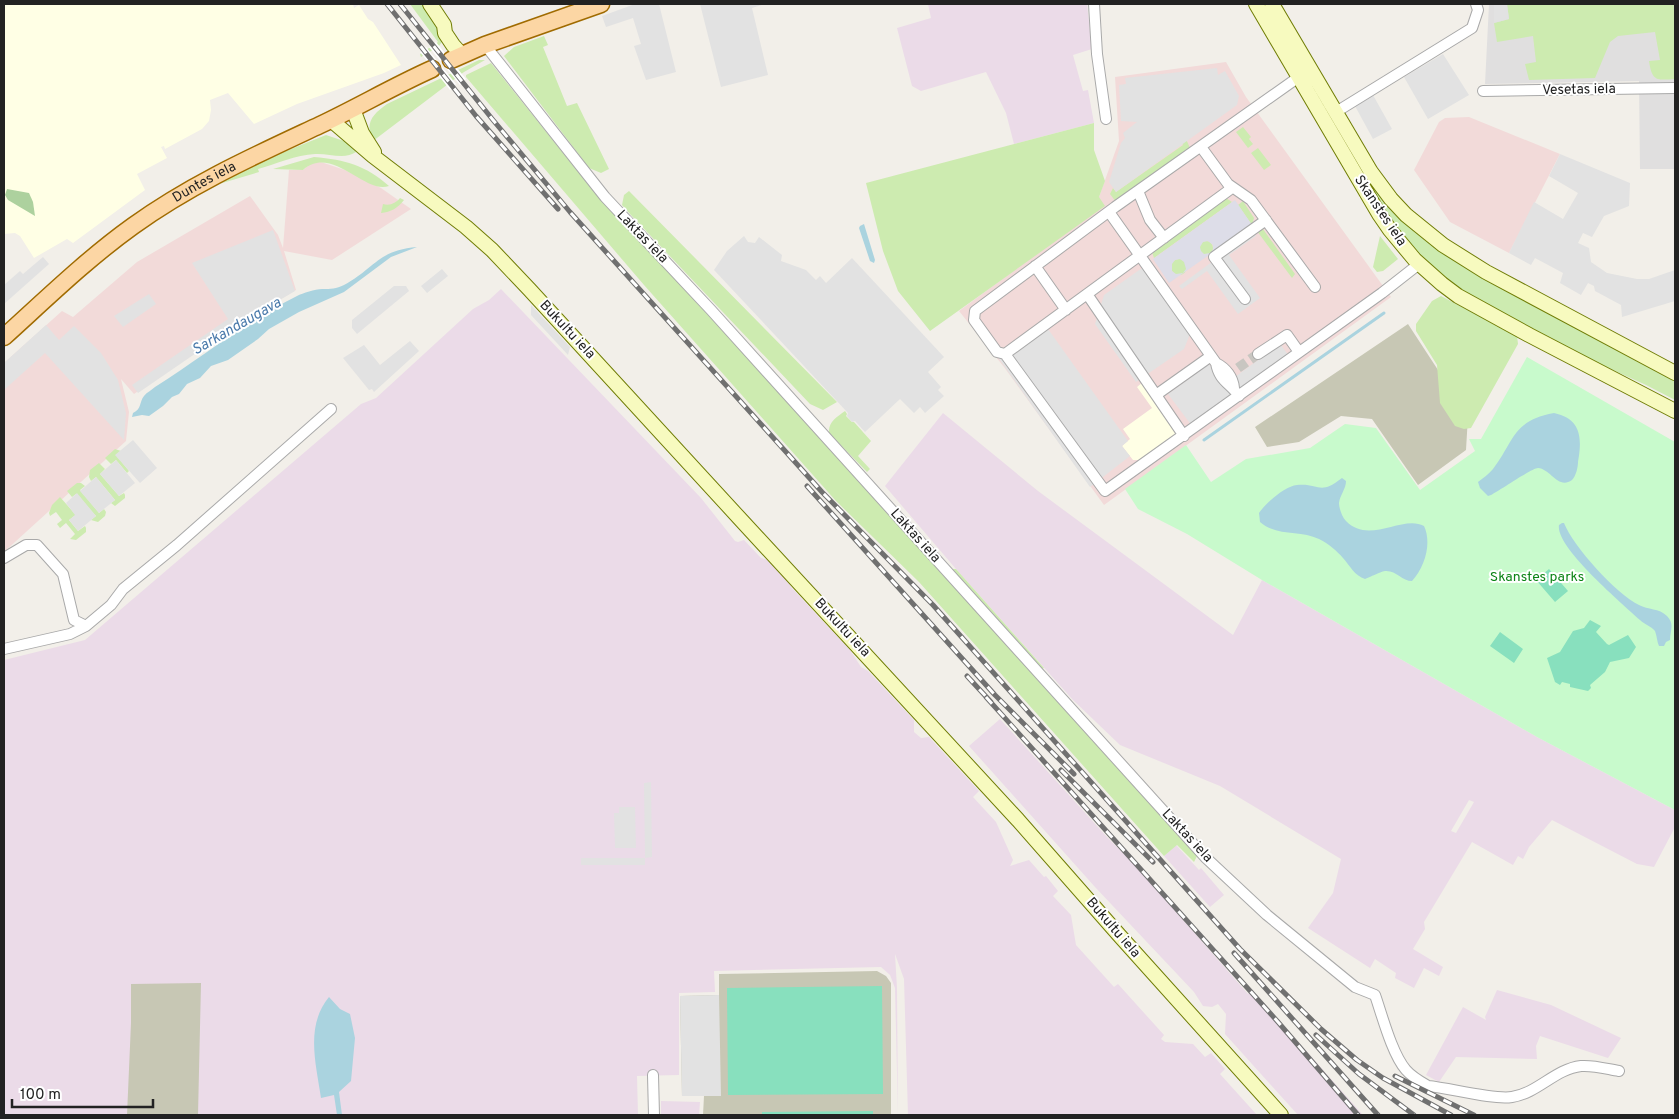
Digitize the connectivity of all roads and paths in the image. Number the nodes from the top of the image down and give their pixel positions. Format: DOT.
graph roads {
  1 [pos="430,4"];
  2 [pos="601,4"];
  3 [pos="1094,4"];
  4 [pos="1256,4"];
  5 [pos="1272,4"];
  6 [pos="1476,4"];
  7 [pos="485,45"];
  8 [pos="456,57"];
  9 [pos="432,69"];
  10 [pos="1304,73"];
  11 [pos="1675,88"];
  12 [pos="1483,91"];
  13 [pos="353,108"];
  14 [pos="1336,112"];
  15 [pos="1106,119"];
  16 [pos="331,120"];
  17 [pos="1201,146"];
  18 [pos="381,163"];
  19 [pos="1232,188"];
  20 [pos="1138,191"];
  21 [pos="1109,212"];
  22 [pos="1266,220"];
  23 [pos="1164,238"];
  24 [pos="1140,256"];
  25 [pos="1419,264"];
  26 [pos="1035,266"];
  27 [pos="1315,287"];
  28 [pos="1087,294"];
  29 [pos="1246,299"];
  30 [pos="1066,310"];
  31 [pos="4,337"];
  32 [pos="1299,352"];
  33 [pos="1005,354"];
  34 [pos="1258,354"];
  35 [pos="1213,359"];
  36 [pos="1675,373"];
  37 [pos="1236,392"];
  38 [pos="1156,395"];
  39 [pos="332,409"];
  40 [pos="1675,410"];
  41 [pos="1184,436"];
  42 [pos="4,558"];
  43 [pos="86,626"];
  44 [pos="4,649"];
  45 [pos="1619,1071"];
  46 [pos="654,1075"];
  47 [pos="654,1115"];
  48 [pos="1281,1115"];
  1 -- 8 [label="street"];
  2 -- 7 [label="main road"];
  3 -- 15 [label="street"];
  4 -- 10 [label="street, Skanstes iela"];
  5 -- 10 [label="street, Skanstes iela"];
  6 -- 14 [label="street"];
  7 -- 8 [label="main road"];
  7 -- 45 [label="street, Laktas iela"];
  9 -- 13 [label="main road, Duntes iela"];
  10 -- 14 [label="street, Skanstes iela"];
  10 -- 17 [label="street"];
  10 -- 25 [label="street, Skanstes iela"];
  11 -- 12 [label="street, Vesetas iela"];
  13 -- 16 [label="main road, Duntes iela"];
  13 -- 18 [label="street, Bukultu iela"];
  14 -- 36 [label="street, Skanstes iela"];
  16 -- 18 [label="street, Bukultu iela"];
  16 -- 31 [label="main road, Duntes iela"];
  17 -- 19 [label="street"];
  17 -- 20 [label="street"];
  18 -- 48 [label="street, Bukultu iela"];
  19 -- 22 [label="street"];
  19 -- 23 [label="street"];
  20 -- 21 [label="street"];
  20 -- 23 [label="street"];
  21 -- 24 [label="street"];
  21 -- 26 [label="street"];
  22 -- 27 [label="street"];
  22 -- 29 [label="street"];
  23 -- 24 [label="street"];
  24 -- 28 [label="street"];
  24 -- 35 [label="street"];
  25 -- 32 [label="street"];
  25 -- 40 [label="street, Skanstes iela"];
  26 -- 30 [label="street"];
  26 -- 33 [label="street"];
  28 -- 30 [label="street"];
  28 -- 38 [label="street"];
  30 -- 33 [label="street"];
  32 -- 34 [label="street"];
  32 -- 37 [label="street"];
  33 -- 41 [label="street"];
  35 -- 37 [label="street"];
  35 -- 37 [label="street"];
  35 -- 38 [label="street"];
  37 -- 41 [label="street"];
  38 -- 41 [label="street"];
  39 -- 43 [label="street"];
  42 -- 43 [label="street"];
  43 -- 44 [label="street"];
  46 -- 47 [label="street"];
}
